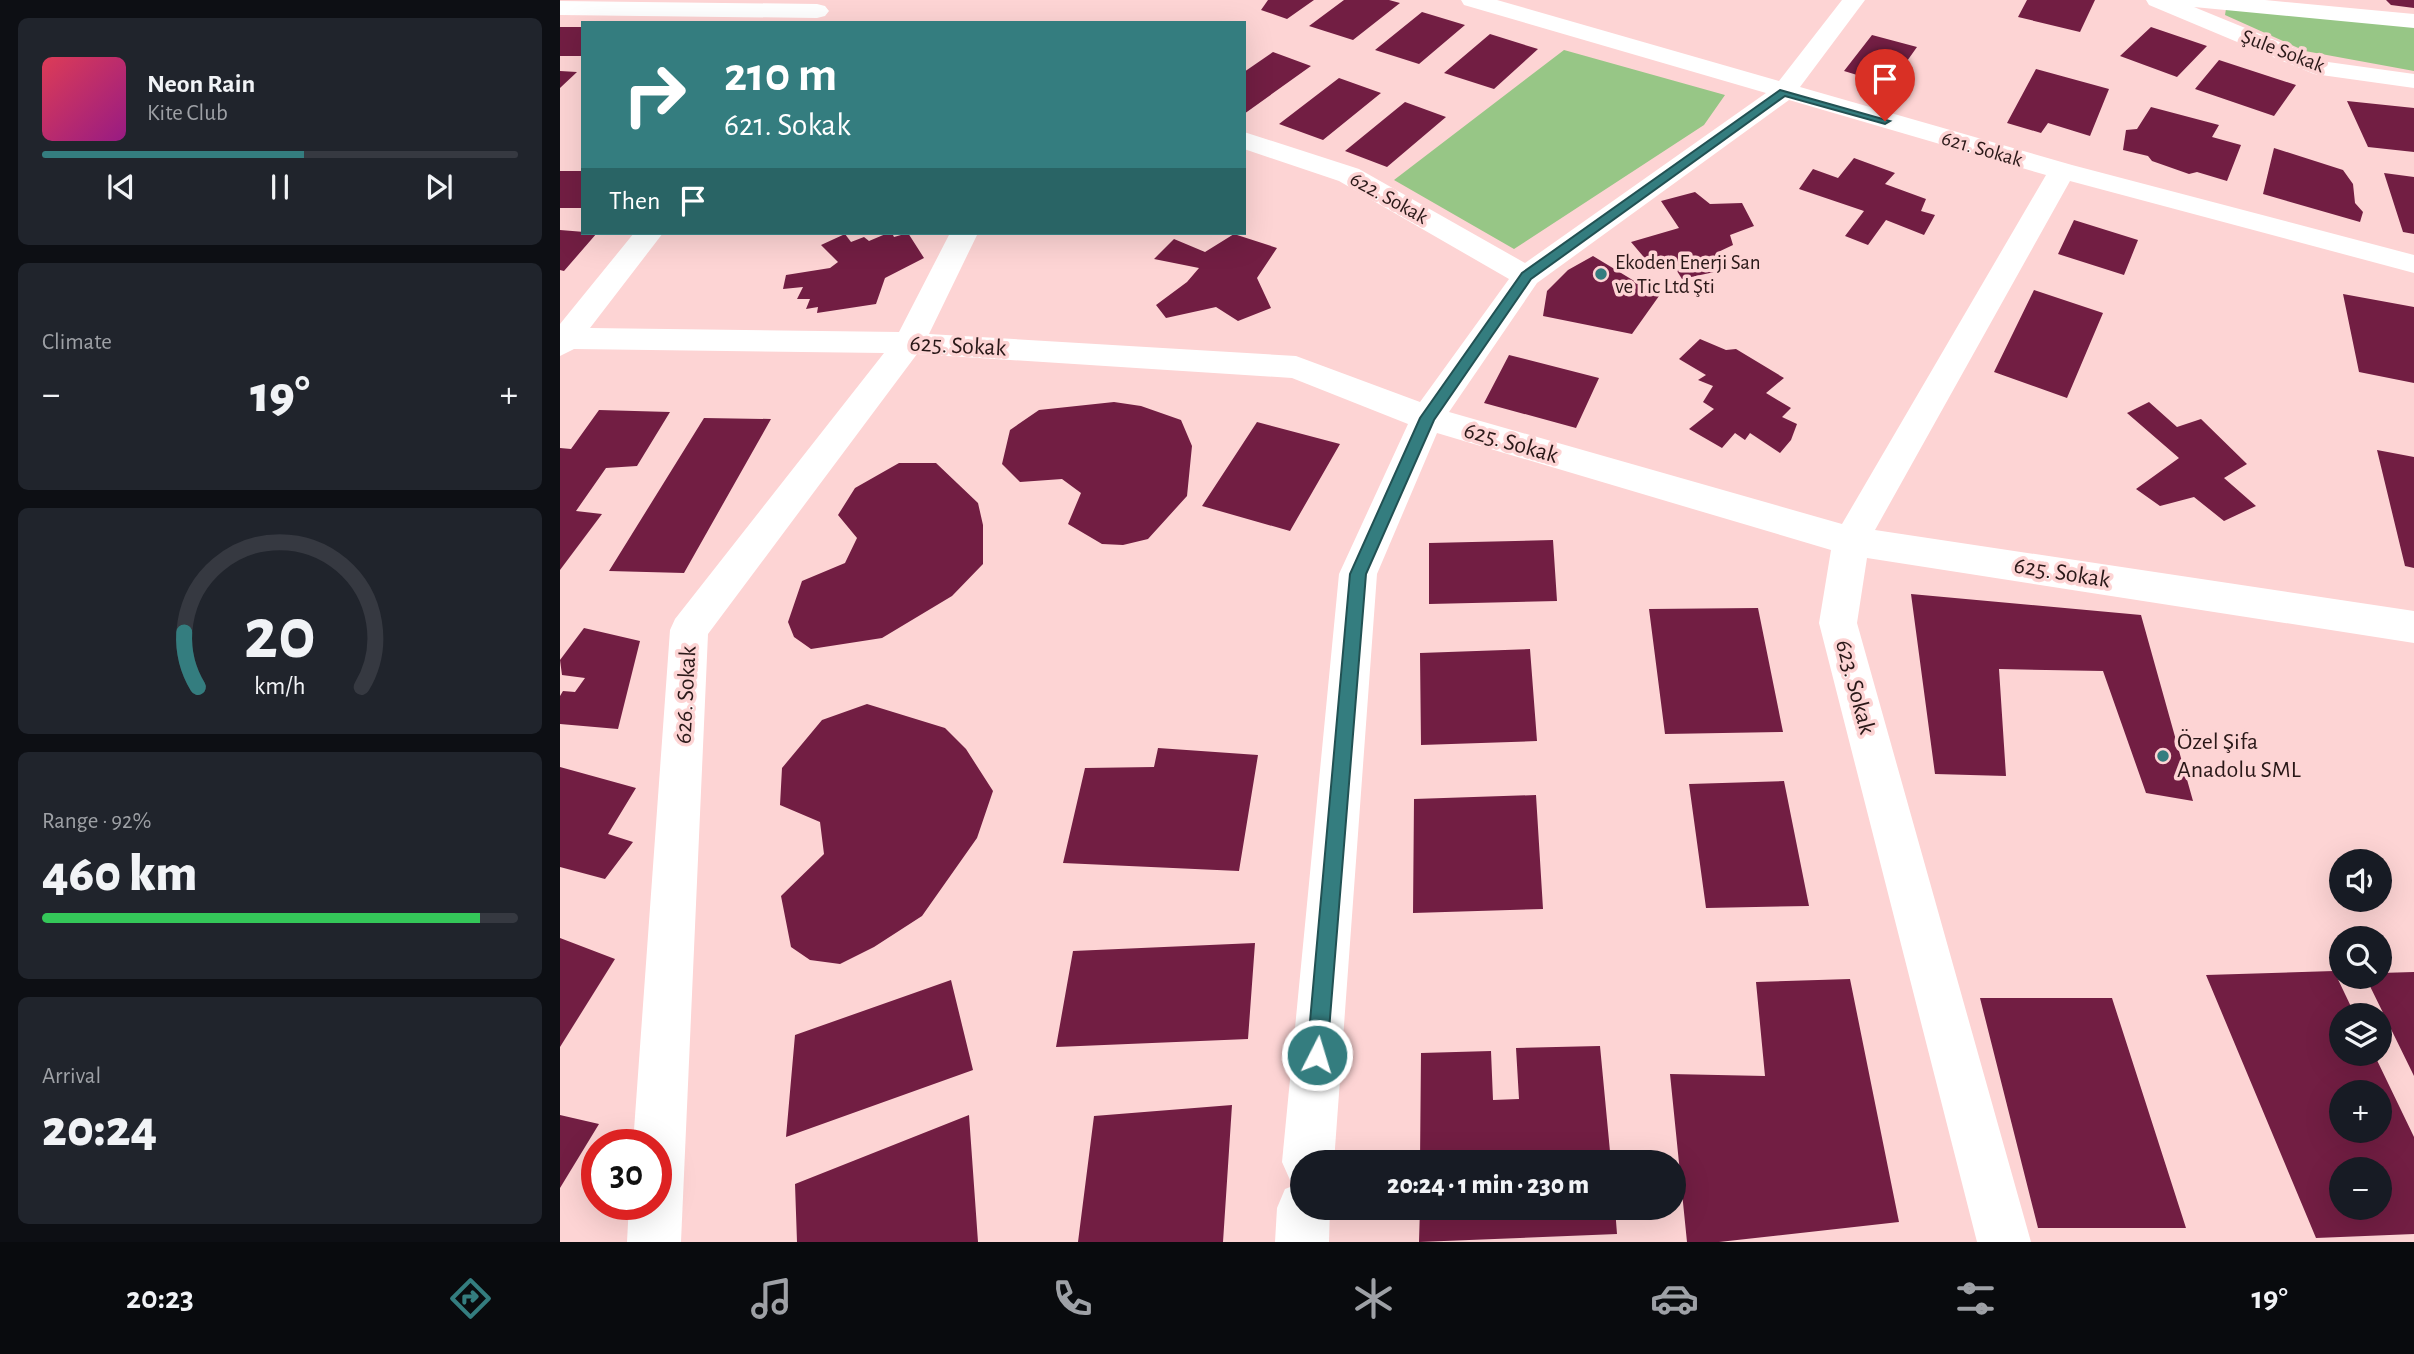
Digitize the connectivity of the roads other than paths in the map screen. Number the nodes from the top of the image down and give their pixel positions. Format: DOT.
graph roads {
  1 [pos="1472,0"];
  2 [pos="1854,0"];
  3 [pos="2157,0"];
  4 [pos="2191,0"];
  5 [pos="560,8"];
  6 [pos="817,11"];
  7 [pos="2414,21"];
  8 [pos="2414,81"];
  9 [pos="1784,92"];
  10 [pos="1246,140"];
  11 [pos="2062,171"];
  12 [pos="647,235"];
  13 [pos="963,235"];
  14 [pos="2414,264"];
  15 [pos="1526,276"];
  16 [pos="562,340"];
  17 [pos="909,343"];
  18 [pos="1427,418"];
  19 [pos="1851,541"];
  20 [pos="2414,626"];
  21 [pos="660,1129"];
  22 [pos="1309,1150"];
  23 [pos="655,1220"];
  24 [pos="1303,1220"];
  25 [pos="654,1242"];
  26 [pos="1301,1242"];
  27 [pos="2004,1242"];
  1 -- 9 [label="street, 621. Sokak"];
  2 -- 9 [label="street"];
  3 -- 8 [label="street, Şule Sokak"];
  4 -- 7 [label="street"];
  5 -- 6 [label="street"];
  9 -- 11 [label="street, 621. Sokak"];
  9 -- 15 [label="street"];
  10 -- 15 [label="street, 622. Sokak"];
  11 -- 14 [label="street, 621. Sokak"];
  11 -- 19 [label="street, 623. Sokak"];
  12 -- 16 [label="street"];
  13 -- 17 [label="street, 626. Sokak"];
  15 -- 18 [label="street"];
  16 -- 17 [label="street, 625. Sokak"];
  17 -- 18 [label="street, 625. Sokak"];
  17 -- 21 [label="street, 626. Sokak"];
  18 -- 19 [label="street, 625. Sokak"];
  18 -- 22 [label="street"];
  19 -- 20 [label="street, 625. Sokak"];
  19 -- 27 [label="street, 623. Sokak"];
  23 -- 25 [label="street, 626. Sokak"];
  24 -- 26 [label="street"];
}
